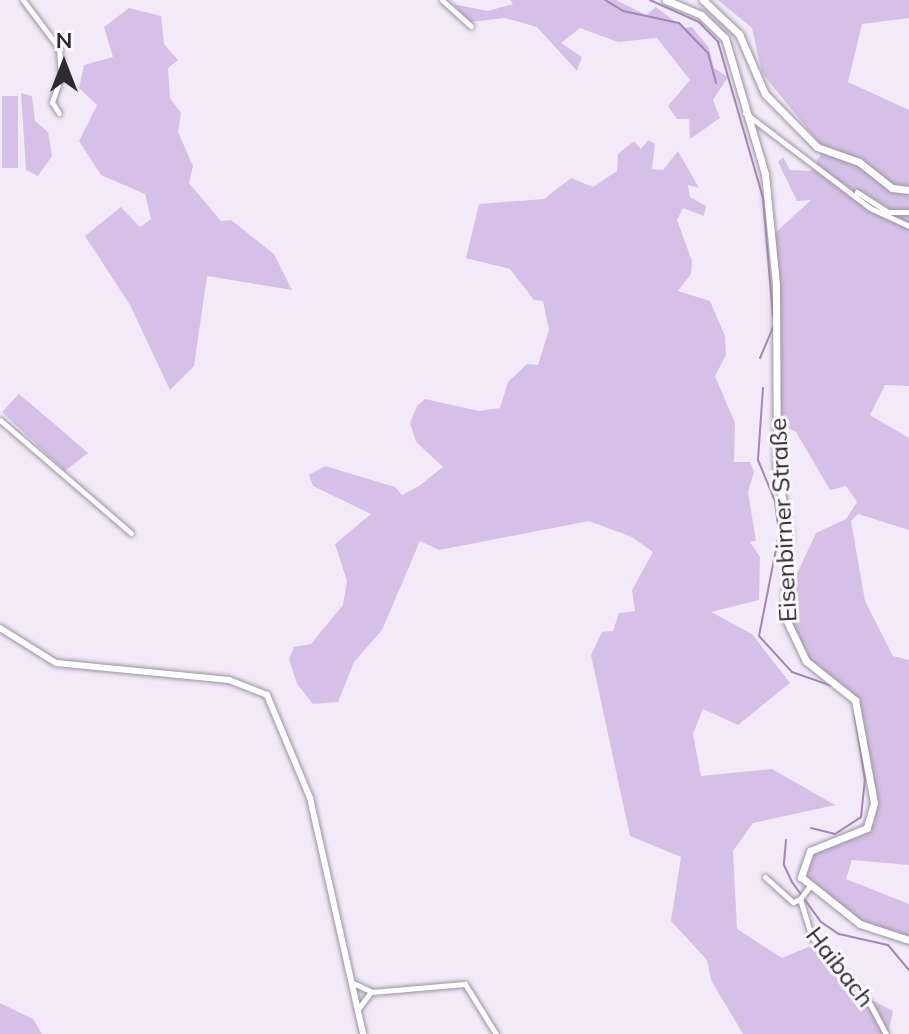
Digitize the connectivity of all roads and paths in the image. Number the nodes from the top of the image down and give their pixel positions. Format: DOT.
graph roads {
  1 [pos="23,0"];
  2 [pos="442,0"];
  3 [pos="666,0"];
  4 [pos="703,0"];
  5 [pos="471,26"];
  6 [pos="59,113"];
  7 [pos="744,113"];
  8 [pos="909,190"];
  9 [pos="856,192"];
  10 [pos="909,212"];
  11 [pos="909,226"];
  12 [pos="0,420"];
  13 [pos="131,533"];
  14 [pos="0,628"];
  15 [pos="765,877"];
  16 [pos="804,893"];
  17 [pos="909,940"];
  18 [pos="350,981"];
  19 [pos="372,992"];
  20 [pos="357,1009"];
  21 [pos="363,1034"];
  22 [pos="496,1034"];
  23 [pos="886,1034"];
  1 -- 6 [label="street"];
  2 -- 5 [label="street"];
  3 -- 7 [label="main road, Eisenbirner Straße"];
  4 -- 8 [label="main road"];
  7 -- 9 [label="street"];
  7 -- 16 [label="main road, Eisenbirner Straße"];
  9 -- 10 [label="street"];
  9 -- 11 [label="street"];
  12 -- 13 [label="street"];
  14 -- 18 [label="street"];
  15 -- 16 [label="street, Haibach"];
  16 -- 17 [label="main road"];
  16 -- 23 [label="street, Haibach"];
  18 -- 19 [label="street"];
  18 -- 20 [label="street"];
  19 -- 20 [label="street"];
  19 -- 22 [label="street"];
  20 -- 21 [label="street"];
}
